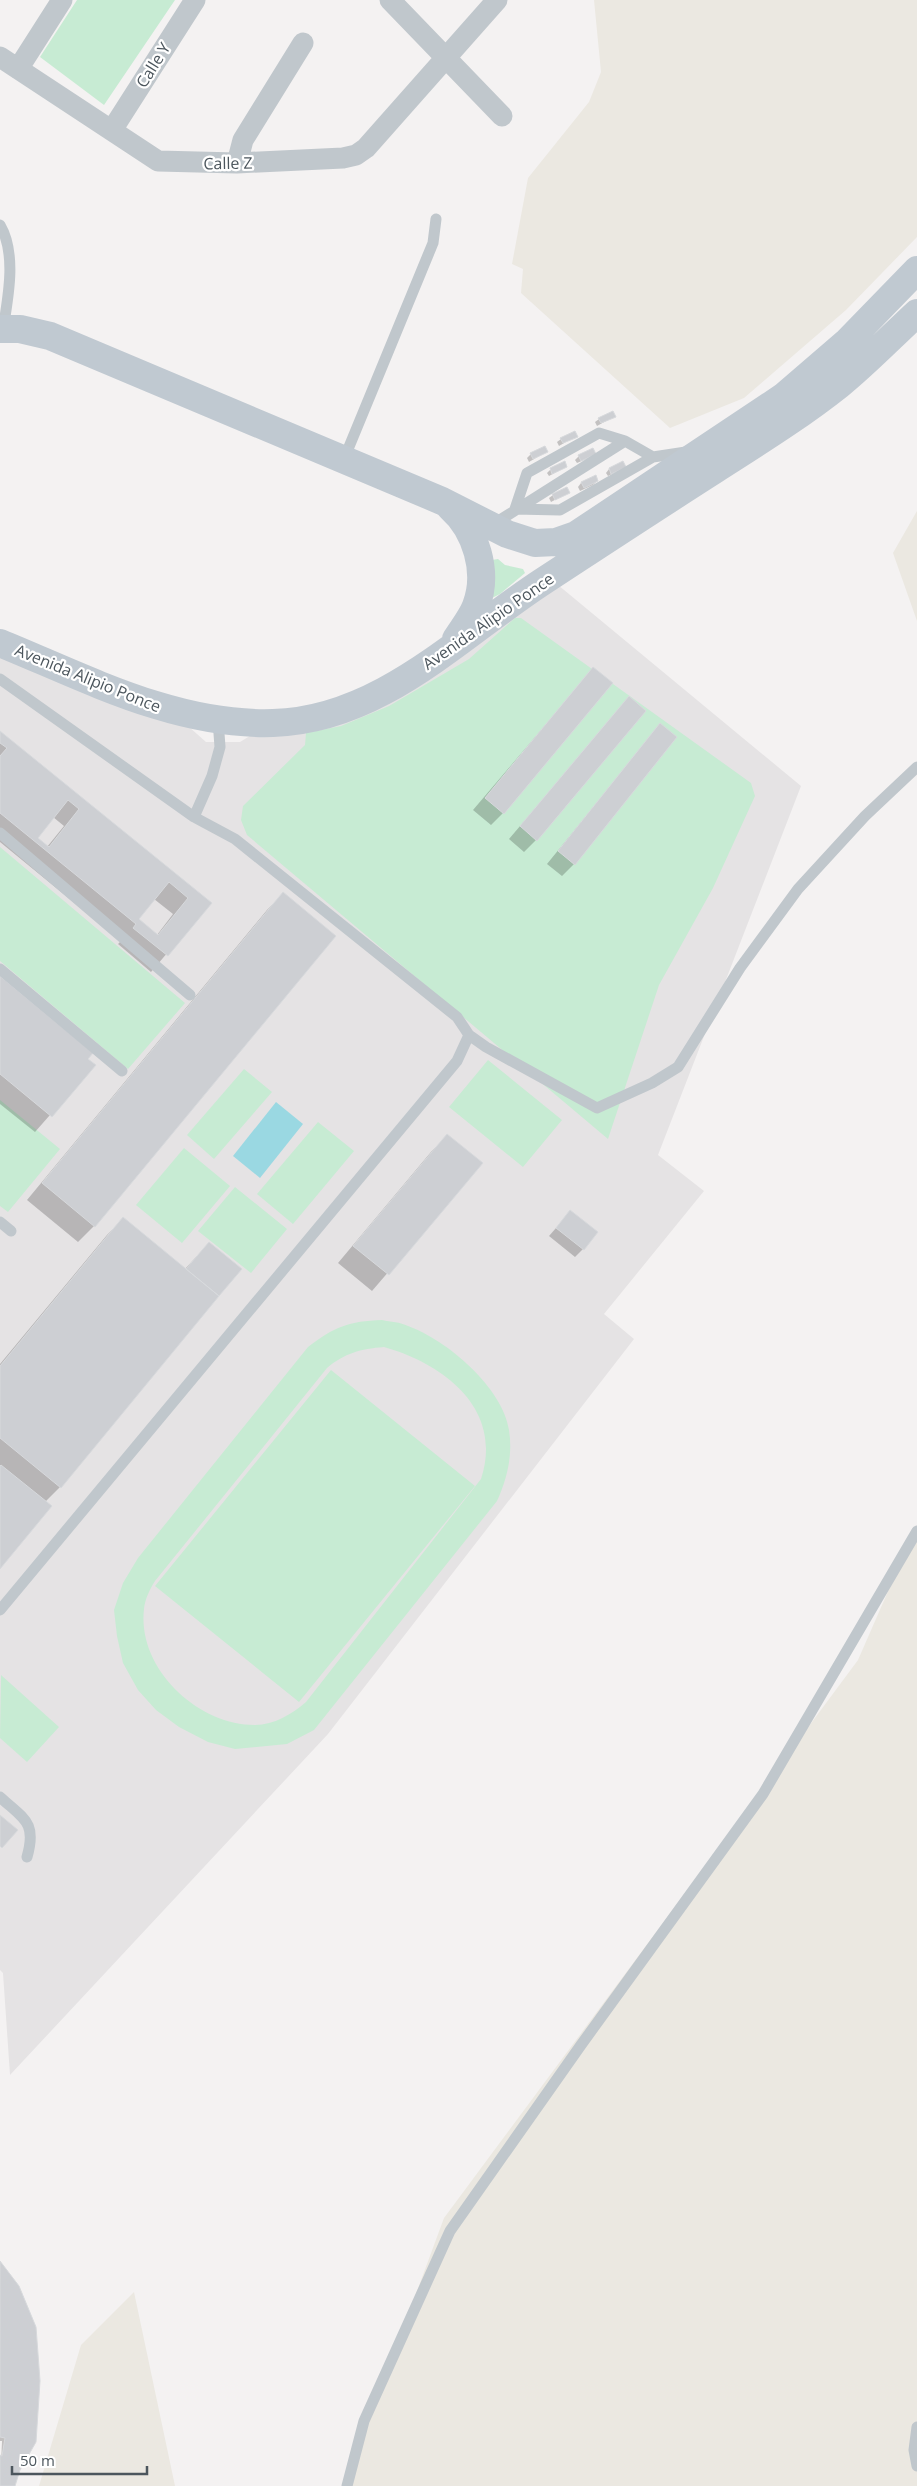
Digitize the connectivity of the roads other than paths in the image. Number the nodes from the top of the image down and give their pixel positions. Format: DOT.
graph roads {
  1 [pos="62,0"];
  2 [pos="195,0"];
  3 [pos="390,0"];
  4 [pos="497,0"];
  5 [pos="303,43"];
  6 [pos="0,57"];
  7 [pos="446,60"];
  8 [pos="18,69"];
  9 [pos="502,116"];
  10 [pos="112,130"];
  11 [pos="237,163"];
  12 [pos="436,219"];
  13 [pos="0,225"];
  14 [pos="917,270"];
  15 [pos="917,313"];
  16 [pos="1,329"];
  17 [pos="625,441"];
  18 [pos="653,457"];
  19 [pos="712,458"];
  20 [pos="344,459"];
  21 [pos="442,501"];
  22 [pos="514,509"];
  23 [pos="492,525"];
  24 [pos="0,643"];
  25 [pos="451,649"];
  26 [pos="0,679"];
  27 [pos="218,720"];
  28 [pos="917,767"];
  29 [pos="194,817"];
  30 [pos="0,833"];
  31 [pos="0,969"];
  32 [pos="190,995"];
  33 [pos="469,1035"];
  34 [pos="122,1071"];
  35 [pos="0,1222"];
  36 [pos="11,1231"];
  37 [pos="917,1531"];
  38 [pos="0,1610"];
  39 [pos="0,1797"];
  40 [pos="27,1857"];
  41 [pos="917,2427"];
  42 [pos="917,2466"];
  43 [pos="347,2486"];
  1 -- 8 [label="street"];
  2 -- 10 [label="street, Calle Y"];
  3 -- 7 [label="street"];
  4 -- 7 [label="street, Calle Z"];
  5 -- 11 [label="street"];
  6 -- 8 [label="street, Calle Z"];
  7 -- 9 [label="street"];
  7 -- 11 [label="street, Calle Z"];
  8 -- 10 [label="street, Calle Z"];
  10 -- 11 [label="street, Calle Z"];
  12 -- 20 [label="lane"];
  13 -- 16 [label="lane"];
  14 -- 19 [label="main road, Avenida Alipio Ponce"];
  15 -- 19 [label="main road, Avenida Alipio Ponce"];
  16 -- 20 [label="main road, Avenida Alipio Ponce"];
  17 -- 18 [label="lane"];
  17 -- 22 [label="lane"];
  17 -- 22 [label="lane"];
  18 -- 19 [label="lane"];
  18 -- 22 [label="lane"];
  19 -- 23 [label="main road, Avenida Alipio Ponce"];
  19 -- 25 [label="main road, Avenida Alipio Ponce"];
  20 -- 21 [label="main road, Avenida Alipio Ponce"];
  21 -- 23 [label="main road, Avenida Alipio Ponce"];
  21 -- 25 [label="main road"];
  22 -- 23 [label="lane"];
  24 -- 27 [label="main road, Avenida Alipio Ponce"];
  25 -- 27 [label="main road, Avenida Alipio Ponce"];
  26 -- 29 [label="lane"];
  27 -- 29 [label="lane"];
  28 -- 33 [label="lane"];
  29 -- 33 [label="lane"];
  30 -- 32 [label="lane"];
  31 -- 34 [label="lane"];
  33 -- 38 [label="lane"];
  35 -- 36 [label="lane"];
  37 -- 43 [label="lane"];
  39 -- 40 [label="lane"];
  41 -- 42 [label="lane"];
}
